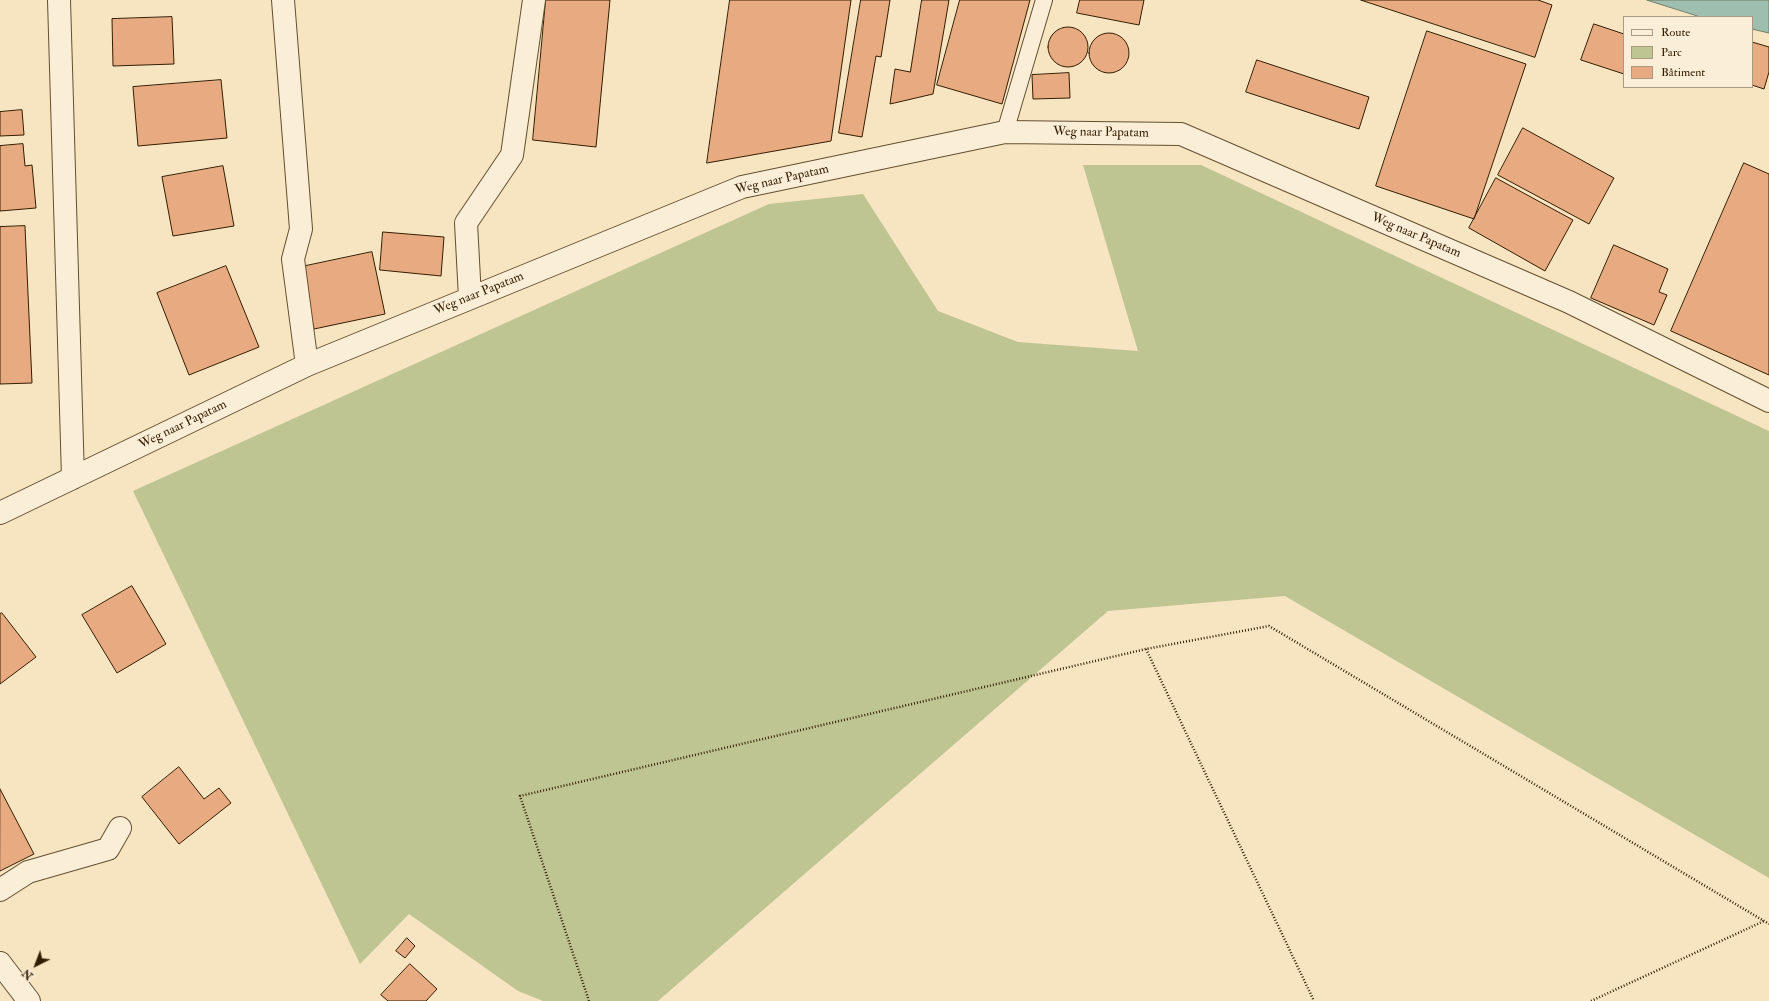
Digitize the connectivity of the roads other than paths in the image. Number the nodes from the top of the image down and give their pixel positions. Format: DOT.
graph roads {
  1 [pos="59,0"];
  2 [pos="284,0"];
  3 [pos="534,0"];
  4 [pos="1044,0"];
  5 [pos="1005,132"];
  6 [pos="470,298"];
  7 [pos="307,365"];
  8 [pos="1769,401"];
  9 [pos="73,478"];
  10 [pos="0,513"];
  11 [pos="120,828"];
  12 [pos="0,890"];
  13 [pos="0,963"];
  14 [pos="29,1001"];
  1 -- 9 [label="street"];
  2 -- 7 [label="street"];
  3 -- 6 [label="street"];
  4 -- 5 [label="lane"];
  5 -- 6 [label="street, Weg naar Papatam"];
  5 -- 8 [label="street, Weg naar Papatam"];
  6 -- 7 [label="street, Weg naar Papatam"];
  7 -- 9 [label="street, Weg naar Papatam"];
  9 -- 10 [label="street, Weg naar Papatam"];
  11 -- 12 [label="street"];
  13 -- 14 [label="street"];
}
